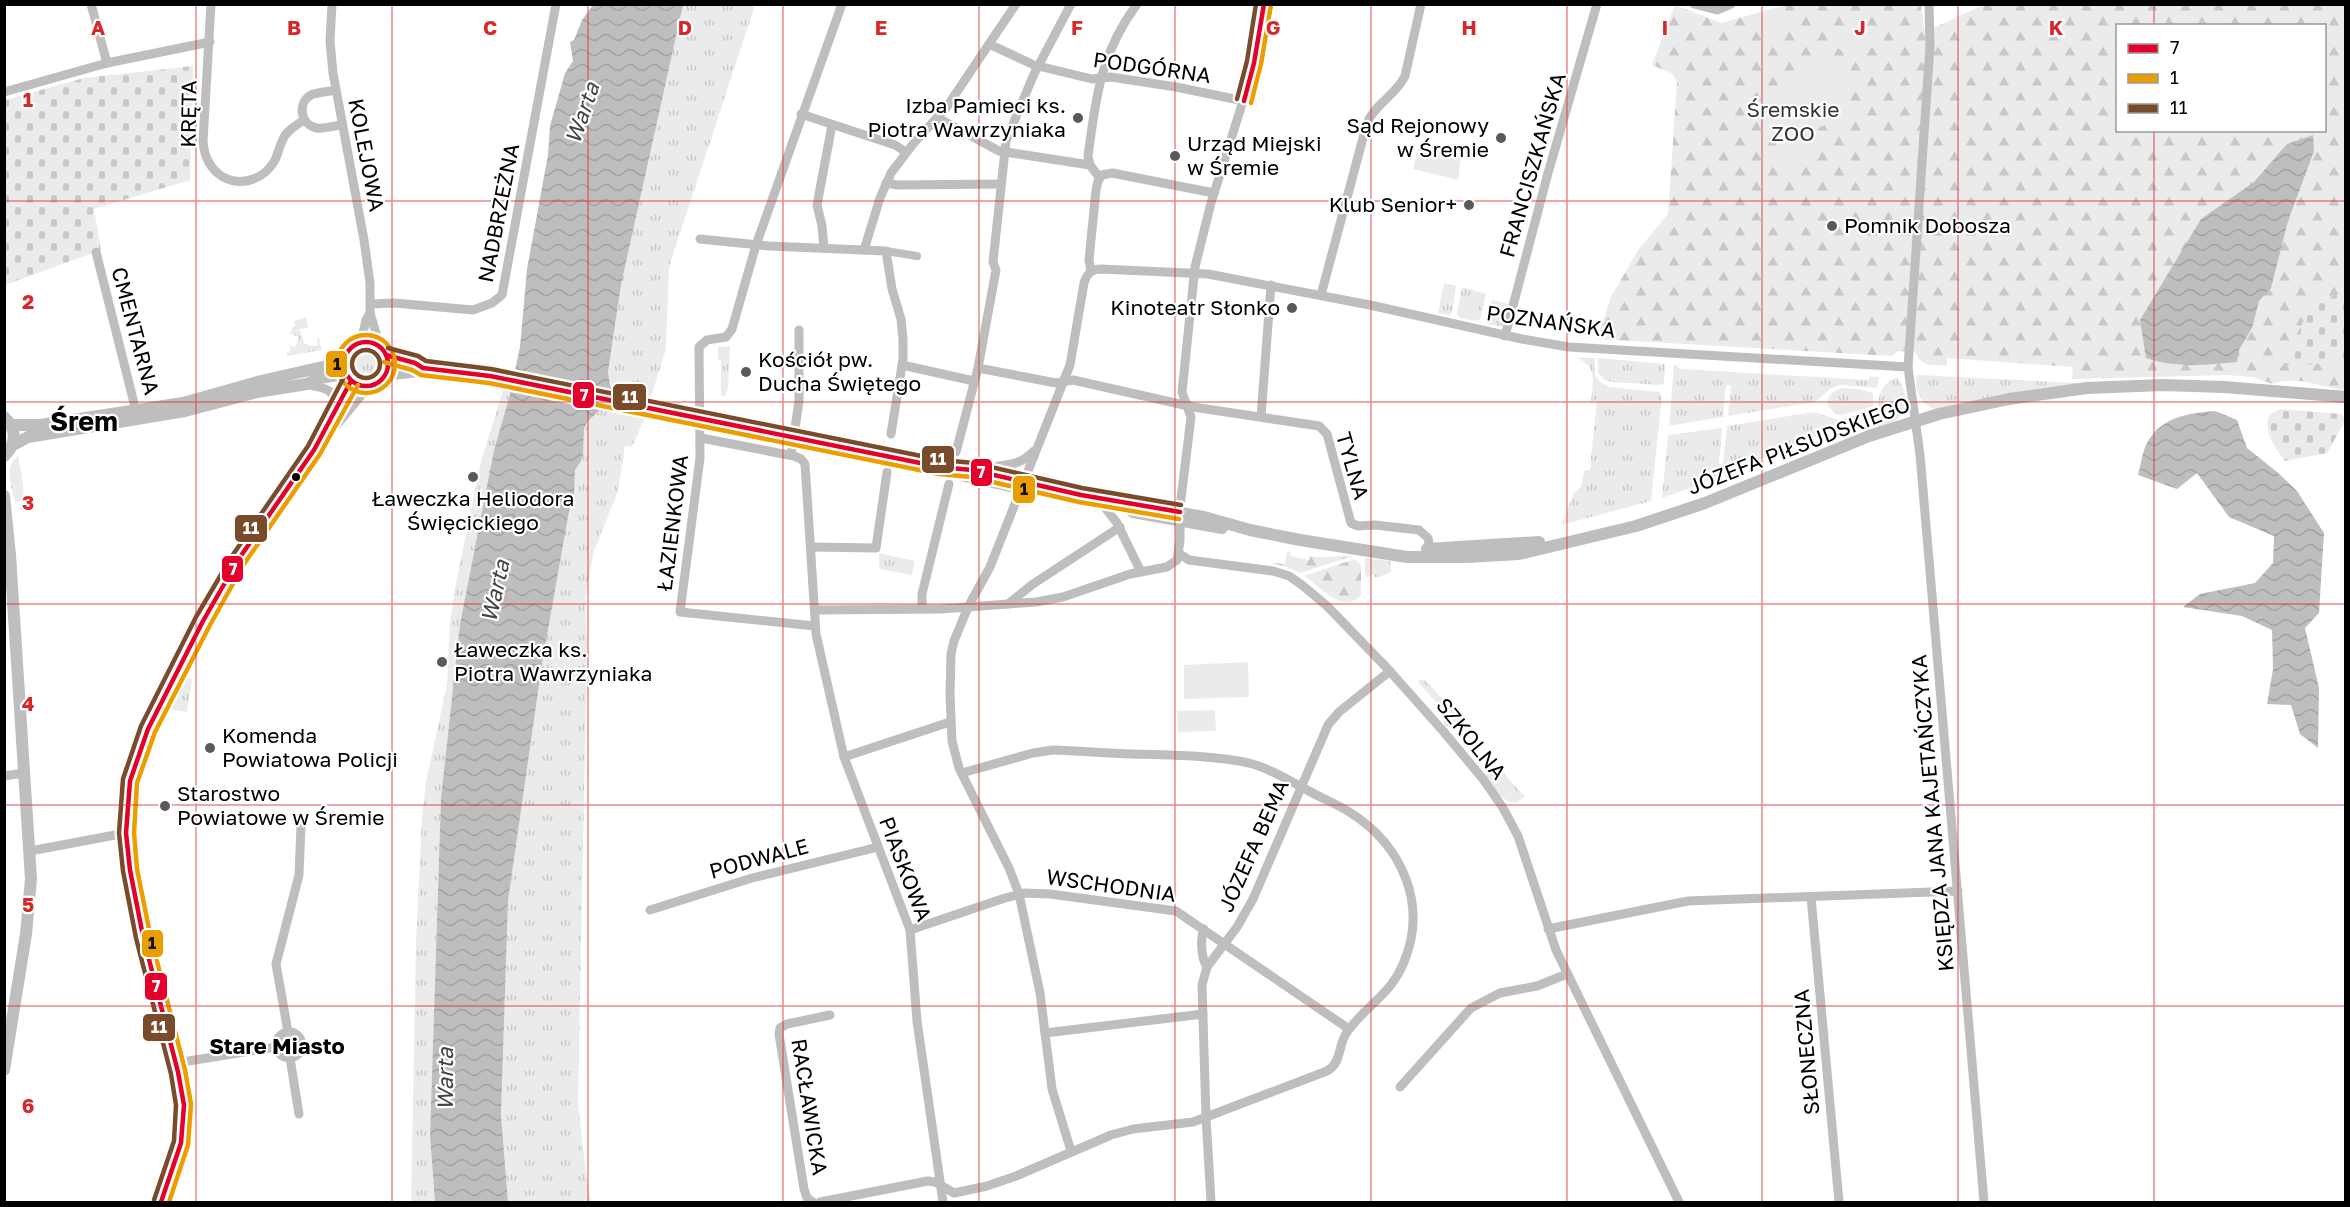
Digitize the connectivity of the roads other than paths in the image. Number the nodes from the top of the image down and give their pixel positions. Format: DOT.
graph roads {
  1 [pos="91,4"];
  2 [pos="211,4"];
  3 [pos="332,4"];
  4 [pos="556,4"];
  5 [pos="842,4"];
  6 [pos="1016,4"];
  7 [pos="1071,4"];
  8 [pos="1137,4"];
  9 [pos="1264,4"];
  10 [pos="1421,4"];
  11 [pos="1598,4"];
  12 [pos="1694,4"];
  13 [pos="1731,4"];
  14 [pos="1929,4"];
  15 [pos="210,42"];
  16 [pos="989,44"];
  17 [pos="107,63"];
  18 [pos="1038,66"];
  19 [pos="1100,77"];
  20 [pos="335,90"];
  21 [pos="4,93"];
  22 [pos="1244,101"];
  23 [pos="801,114"];
  24 [pos="938,118"];
  25 [pos="304,120"];
  26 [pos="341,125"];
  27 [pos="832,125"];
  28 [pos="906,152"];
  29 [pos="1004,152"];
  30 [pos="1090,165"];
  31 [pos="1099,177"];
  32 [pos="886,183"];
  33 [pos="1001,184"];
  34 [pos="1214,193"];
  35 [pos="700,239"];
  36 [pos="756,244"];
  37 [pos="824,248"];
  38 [pos="864,250"];
  39 [pos="886,251"];
  40 [pos="96,252"];
  41 [pos="917,256"];
  42 [pos="1091,271"];
  43 [pos="1194,274"];
  44 [pos="1271,285"];
  45 [pos="1321,295"];
  46 [pos="370,309"];
  47 [pos="799,330"];
  48 [pos="1505,336"];
  49 [pos="361,342"];
  50 [pos="383,351"];
  51 [pos="345,357"];
  52 [pos="902,365"];
  53 [pos="1908,367"];
  54 [pos="423,368"];
  55 [pos="978,368"];
  56 [pos="384,376"];
  57 [pos="349,378"];
  58 [pos="974,381"];
  59 [pos="1062,383"];
  60 [pos="307,384"];
  61 [pos="369,386"];
  62 [pos="2346,397"];
  63 [pos="1186,405"];
  64 [pos="338,407"];
  65 [pos="136,415"];
  66 [pos="1261,417"];
  67 [pos="8,421"];
  68 [pos="1916,421"];
  69 [pos="891,434"];
  70 [pos="701,438"];
  71 [pos="13,445"];
  72 [pos="314,450"];
  73 [pos="1034,451"];
  74 [pos="956,452"];
  75 [pos="791,455"];
  76 [pos="4,456"];
  77 [pos="940,467"];
  78 [pos="887,472"];
  79 [pos="982,472"];
  80 [pos="949,484"];
  81 [pos="1023,484"];
  82 [pos="4,496"];
  83 [pos="1103,506"];
  84 [pos="1179,517"];
  85 [pos="6,522"];
  86 [pos="1120,527"];
  87 [pos="1590,537"];
  88 [pos="811,544"];
  89 [pos="1357,549"];
  90 [pos="1430,549"];
  91 [pos="1180,554"];
  92 [pos="1141,572"];
  93 [pos="1008,604"];
  94 [pos="968,607"];
  95 [pos="922,609"];
  96 [pos="815,610"];
  97 [pos="815,626"];
  98 [pos="1390,671"];
  99 [pos="950,722"];
  100 [pos="844,757"];
  101 [pos="24,773"];
  102 [pos="962,773"];
  103 [pos="4,776"];
  104 [pos="1301,787"];
  105 [pos="301,826"];
  106 [pos="126,833"];
  107 [pos="878,847"];
  108 [pos="30,851"];
  109 [pos="1958,891"];
  110 [pos="1019,894"];
  111 [pos="1810,897"];
  112 [pos="651,910"];
  113 [pos="1204,929"];
  114 [pos="1548,929"];
  115 [pos="910,930"];
  116 [pos="1225,943"];
  117 [pos="1207,967"];
  118 [pos="1567,974"];
  119 [pos="1203,1014"];
  120 [pos="830,1015"];
  121 [pos="1349,1029"];
  122 [pos="288,1032"];
  123 [pos="1045,1033"];
  124 [pos="276,1047"];
  125 [pos="290,1058"];
  126 [pos="176,1063"];
  127 [pos="4,1070"];
  128 [pos="1400,1087"];
  129 [pos="299,1114"];
  130 [pos="1206,1117"];
  131 [pos="1071,1151"];
  132 [pos="940,1186"];
  133 [pos="161,1203"];
  134 [pos="813,1203"];
  135 [pos="820,1203"];
  136 [pos="943,1203"];
  137 [pos="1211,1203"];
  138 [pos="1679,1203"];
  139 [pos="1839,1203"];
  140 [pos="1984,1203"];
  1 -- 17 [label="street"];
  2 -- 15 [label="street, KRĘTA"];
  3 -- 20 [label="street, KOLEJOWA"];
  4 -- 46 [label="street, NADBRZEŻNA"];
  5 -- 23 [label="street"];
  6 -- 16 [label="street"];
  7 -- 18 [label="street"];
  8 -- 19 [label="street"];
  9 -- 22 [label="street"];
  10 -- 45 [label="street"];
  11 -- 48 [label="street, FRANCISZKAŃSKA"];
  12 -- 13 [label="street"];
  14 -- 53 [label="street"];
  15 -- 17 [label="street"];
  15 -- 25 [label="street, KRĘTA"];
  16 -- 18 [label="street, PODGÓRNA"];
  16 -- 24 [label="street"];
  17 -- 21 [label="street"];
  18 -- 19 [label="street, PODGÓRNA"];
  18 -- 29 [label="street"];
  19 -- 22 [label="street, PODGÓRNA"];
  19 -- 30 [label="street"];
  20 -- 25 [label="street"];
  20 -- 26 [label="street, KOLEJOWA"];
  22 -- 34 [label="street"];
  23 -- 27 [label="street"];
  23 -- 36 [label="street"];
  24 -- 28 [label="street"];
  24 -- 29 [label="street"];
  25 -- 26 [label="street"];
  26 -- 46 [label="street, KOLEJOWA"];
  27 -- 28 [label="street"];
  27 -- 37 [label="street"];
  28 -- 32 [label="street"];
  29 -- 30 [label="street"];
  29 -- 33 [label="street"];
  30 -- 31 [label="street"];
  31 -- 34 [label="street"];
  31 -- 42 [label="street"];
  32 -- 33 [label="street"];
  32 -- 38 [label="street"];
  33 -- 55 [label="street"];
  34 -- 43 [label="street"];
  35 -- 36 [label="street"];
  36 -- 37 [label="street"];
  36 -- 70 [label="street, ŁAZIENKOWA"];
  37 -- 38 [label="street"];
  38 -- 39 [label="street"];
  39 -- 41 [label="street"];
  39 -- 52 [label="street"];
  40 -- 65 [label="street, CMENTARNA"];
  42 -- 43 [label="street, POZNAŃSKA"];
  42 -- 59 [label="street"];
  43 -- 44 [label="street, POZNAŃSKA"];
  43 -- 63 [label="street"];
  44 -- 45 [label="street, POZNAŃSKA"];
  44 -- 66 [label="street"];
  45 -- 48 [label="street, POZNAŃSKA"];
  46 -- 49 [label="street, KOLEJOWA"];
  46 -- 50 [label="street, KOLEJOWA"];
  47 -- 75 [label="street"];
  48 -- 53 [label="street, POZNAŃSKA"];
  49 -- 50 [label="street"];
  49 -- 51 [label="street"];
  50 -- 54 [label="street"];
  50 -- 56 [label="street"];
  51 -- 57 [label="street"];
  51 -- 65 [label="street"];
  52 -- 58 [label="street"];
  52 -- 69 [label="street"];
  53 -- 68 [label="street"];
  54 -- 56 [label="street"];
  54 -- 77 [label="street, JÓZEFA PIŁSUDSKIEGO, bridge"];
  55 -- 58 [label="street"];
  55 -- 59 [label="street, TYLNA"];
  56 -- 61 [label="street"];
  57 -- 60 [label="street"];
  57 -- 61 [label="street"];
  57 -- 64 [label="street"];
  58 -- 74 [label="street"];
  59 -- 63 [label="street, TYLNA"];
  59 -- 73 [label="street"];
  60 -- 64 [label="street"];
  60 -- 65 [label="street"];
  61 -- 72 [label="street"];
  62 -- 68 [label="street, JÓZEFA PIŁSUDSKIEGO"];
  63 -- 66 [label="street, TYLNA"];
  63 -- 84 [label="street"];
  64 -- 72 [label="street"];
  65 -- 67 [label="street"];
  65 -- 71 [label="street"];
  66 -- 90 [label="street, TYLNA"];
  67 -- 71 [label="street"];
  68 -- 87 [label="street, JÓZEFA PIŁSUDSKIEGO"];
  68 -- 109 [label="street, KSIĘDZA JANA KAJETAŃCZYKA"];
  70 -- 75 [label="street"];
  70 -- 97 [label="street, ŁAZIENKOWA"];
  71 -- 76 [label="street"];
  72 -- 106 [label="street"];
  73 -- 79 [label="street"];
  73 -- 81 [label="street"];
  75 -- 88 [label="street, PIASKOWA"];
  77 -- 79 [label="street, JÓZEFA PIŁSUDSKIEGO"];
  77 -- 81 [label="street, JÓZEFA PIŁSUDSKIEGO"];
  78 -- 88 [label="street"];
  79 -- 81 [label="street, JÓZEFA PIŁSUDSKIEGO"];
  80 -- 95 [label="street"];
  81 -- 83 [label="street, JÓZEFA PIŁSUDSKIEGO"];
  81 -- 84 [label="street, JÓZEFA PIŁSUDSKIEGO"];
  81 -- 94 [label="street"];
  82 -- 85 [label="street"];
  83 -- 84 [label="street, JÓZEFA PIŁSUDSKIEGO"];
  83 -- 86 [label="street"];
  84 -- 89 [label="street, JÓZEFA PIŁSUDSKIEGO"];
  84 -- 91 [label="street"];
  85 -- 101 [label="street"];
  86 -- 92 [label="street"];
  86 -- 93 [label="street"];
  87 -- 89 [label="street, JÓZEFA PIŁSUDSKIEGO"];
  87 -- 90 [label="street, JÓZEFA PIŁSUDSKIEGO"];
  88 -- 96 [label="street, PIASKOWA"];
  89 -- 90 [label="street, JÓZEFA PIŁSUDSKIEGO"];
  91 -- 92 [label="street"];
  91 -- 98 [label="street, SZKOLNA"];
  92 -- 93 [label="street"];
  93 -- 94 [label="street"];
  94 -- 95 [label="street"];
  94 -- 99 [label="street"];
  95 -- 96 [label="street"];
  96 -- 97 [label="street, PIASKOWA"];
  97 -- 100 [label="street, PIASKOWA"];
  98 -- 104 [label="street, JÓZEFA BEMA"];
  98 -- 114 [label="street, SZKOLNA"];
  99 -- 100 [label="street"];
  99 -- 102 [label="street"];
  100 -- 107 [label="street, PIASKOWA"];
  101 -- 103 [label="street"];
  101 -- 108 [label="street"];
  102 -- 104 [label="street"];
  102 -- 110 [label="street"];
  104 -- 116 [label="street, JÓZEFA BEMA"];
  104 -- 121 [label="street"];
  105 -- 122 [label="street"];
  106 -- 108 [label="street"];
  106 -- 126 [label="street"];
  107 -- 112 [label="street, PODWALE"];
  107 -- 115 [label="street, PIASKOWA"];
  108 -- 127 [label="street"];
  109 -- 111 [label="street"];
  109 -- 140 [label="street, KSIĘDZA JANA KAJETAŃCZYKA"];
  110 -- 113 [label="street, WSCHODNIA"];
  110 -- 115 [label="street, WSCHODNIA"];
  110 -- 123 [label="street"];
  111 -- 114 [label="street"];
  111 -- 139 [label="street, SŁONECZNA"];
  113 -- 116 [label="street, WSCHODNIA"];
  113 -- 117 [label="street"];
  114 -- 118 [label="street, SZKOLNA"];
  115 -- 132 [label="street, PIASKOWA"];
  116 -- 117 [label="street, JÓZEFA BEMA"];
  116 -- 121 [label="street, WSCHODNIA"];
  117 -- 119 [label="street, JÓZEFA BEMA"];
  118 -- 128 [label="street"];
  118 -- 138 [label="street, SZKOLNA"];
  119 -- 123 [label="street"];
  119 -- 130 [label="street, JÓZEFA BEMA"];
  120 -- 134 [label="street, RACŁAWICKA"];
  121 -- 130 [label="street, RACŁAWICKA"];
  122 -- 124 [label="street"];
  122 -- 125 [label="street"];
  123 -- 131 [label="street"];
  124 -- 125 [label="street"];
  124 -- 126 [label="street"];
  125 -- 129 [label="street"];
  126 -- 133 [label="street"];
  130 -- 131 [label="street, RACŁAWICKA"];
  130 -- 137 [label="street, JÓZEFA BEMA"];
  131 -- 132 [label="street, RACŁAWICKA"];
  132 -- 135 [label="street, RACŁAWICKA"];
  132 -- 136 [label="street, PIASKOWA"];
}
